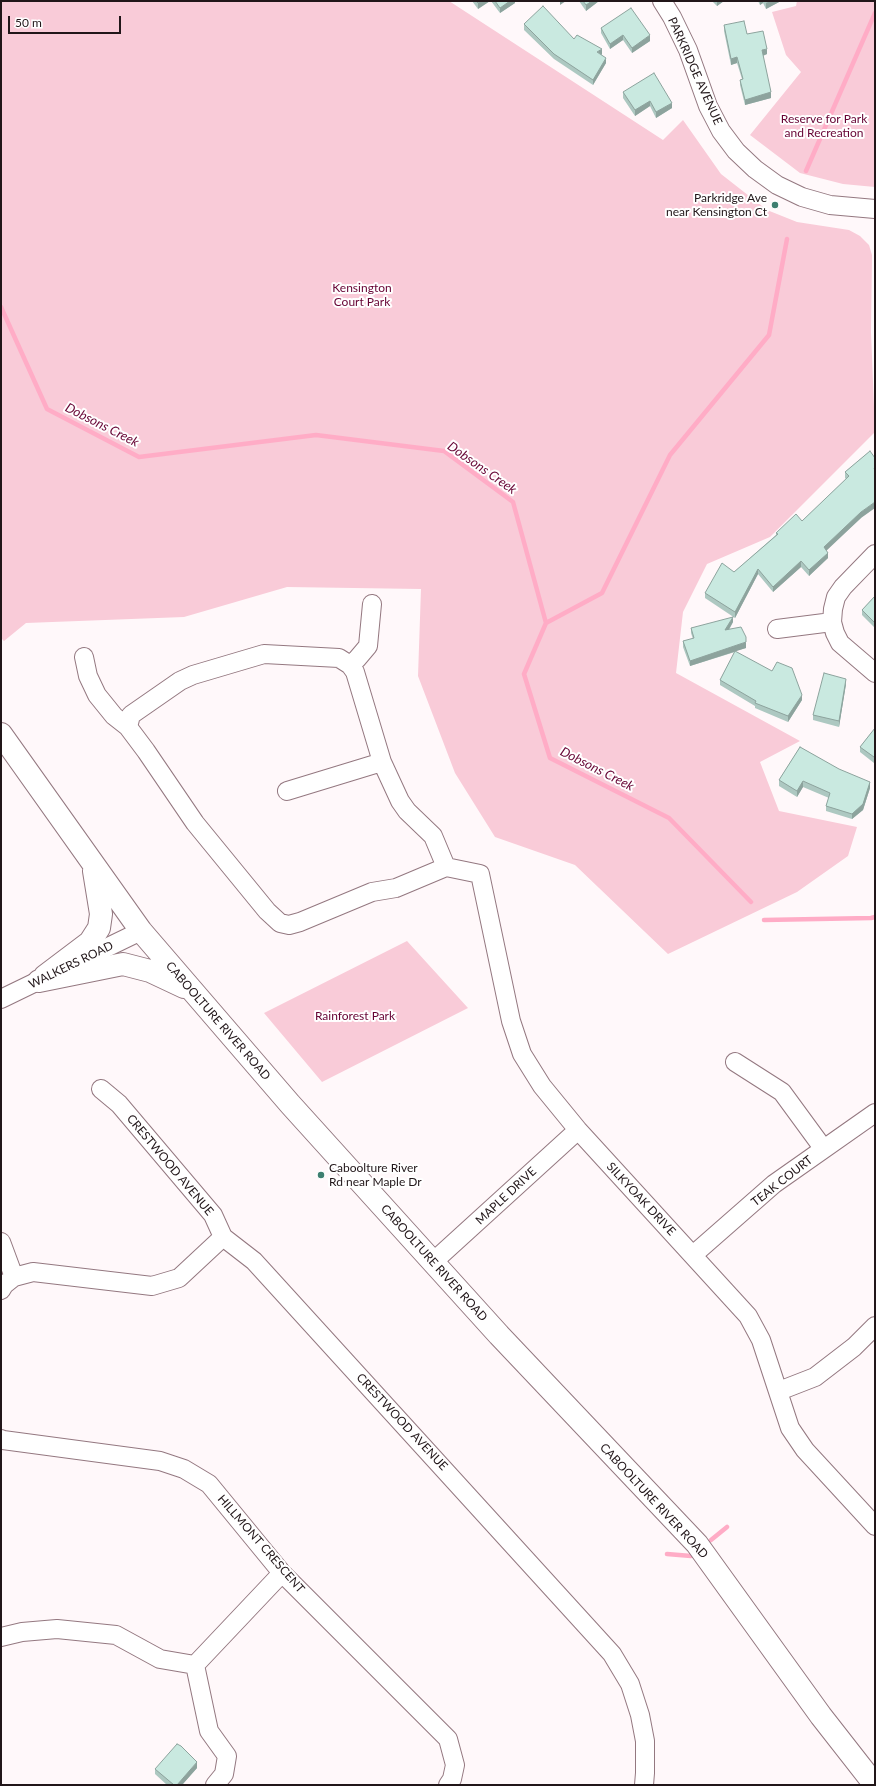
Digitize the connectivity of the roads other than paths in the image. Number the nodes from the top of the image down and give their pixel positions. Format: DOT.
graph roads {
  1 [pos="662,1"];
  2 [pos="875,209"];
  3 [pos="875,554"];
  4 [pos="372,604"];
  5 [pos="832,622"];
  6 [pos="776,629"];
  7 [pos="84,657"];
  8 [pos="350,665"];
  9 [pos="875,673"];
  10 [pos="128,727"];
  11 [pos="1,734"];
  12 [pos="382,762"];
  13 [pos="287,791"];
  14 [pos="93,864"];
  15 [pos="446,867"];
  16 [pos="141,931"];
  17 [pos="39,981"];
  18 [pos="191,990"];
  19 [pos="1,999"];
  20 [pos="735,1062"];
  21 [pos="101,1089"];
  22 [pos="875,1113"];
  23 [pos="578,1130"];
  24 [pos="823,1148"];
  25 [pos="222,1237"];
  26 [pos="1,1242"];
  27 [pos="693,1255"];
  28 [pos="433,1262"];
  29 [pos="14,1277"];
  30 [pos="1,1290"];
  31 [pos="875,1326"];
  32 [pos="779,1391"];
  33 [pos="1,1439"];
  34 [pos="875,1526"];
  35 [pos="282,1573"];
  36 [pos="1,1637"];
  37 [pos="195,1665"];
  38 [pos="215,1785"];
  39 [pos="448,1785"];
  40 [pos="644,1785"];
  41 [pos="875,1785"];
  1 -- 2 [label="street, PARKRIDGE AVENUE"];
  3 -- 5 [label="street"];
  4 -- 8 [label="street"];
  5 -- 6 [label="street"];
  5 -- 9 [label="street"];
  7 -- 10 [label="street"];
  8 -- 10 [label="street"];
  8 -- 12 [label="street"];
  10 -- 15 [label="street"];
  11 -- 14 [label="main road, CABOOLTURE RIVER ROAD"];
  12 -- 13 [label="street"];
  12 -- 15 [label="street"];
  14 -- 16 [label="main road, CABOOLTURE RIVER ROAD"];
  14 -- 17 [label="main road"];
  15 -- 23 [label="street, SILKYOAK DRIVE"];
  16 -- 17 [label="street, WALKERS ROAD"];
  16 -- 18 [label="main road, CABOOLTURE RIVER ROAD"];
  17 -- 18 [label="main road"];
  17 -- 19 [label="street, WALKERS ROAD"];
  18 -- 28 [label="main road, CABOOLTURE RIVER ROAD"];
  20 -- 24 [label="street"];
  21 -- 25 [label="street, CRESTWOOD AVENUE"];
  22 -- 24 [label="street, TEAK COURT"];
  23 -- 27 [label="street, SILKYOAK DRIVE"];
  23 -- 28 [label="street, MAPLE DRIVE"];
  24 -- 27 [label="street, TEAK COURT"];
  25 -- 29 [label="street"];
  25 -- 40 [label="street, CRESTWOOD AVENUE"];
  26 -- 29 [label="street"];
  27 -- 32 [label="street, SILKYOAK DRIVE"];
  28 -- 41 [label="main road, CABOOLTURE RIVER ROAD"];
  29 -- 30 [label="street"];
  31 -- 32 [label="street"];
  32 -- 34 [label="street, SILKYOAK DRIVE"];
  33 -- 35 [label="street, HILLMONT CRESCENT"];
  35 -- 37 [label="street"];
  35 -- 39 [label="street, HILLMONT CRESCENT"];
  36 -- 37 [label="street"];
  37 -- 38 [label="street"];
}
